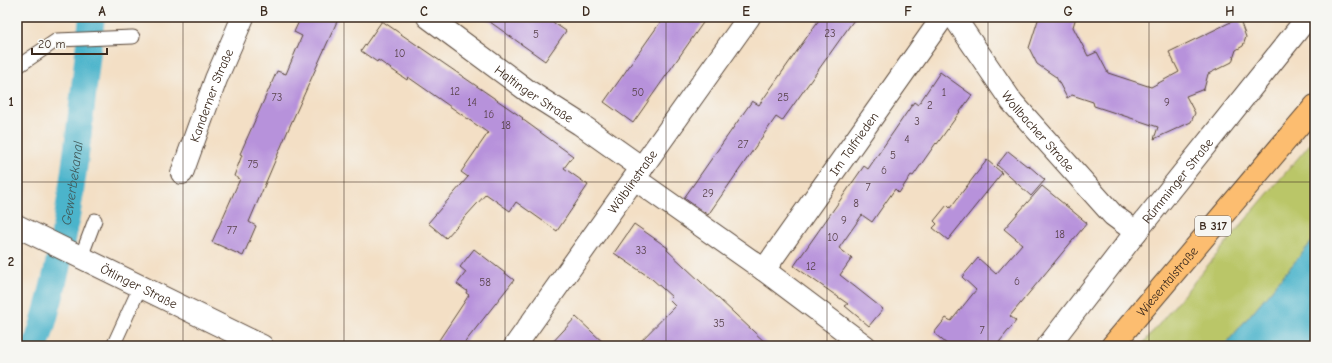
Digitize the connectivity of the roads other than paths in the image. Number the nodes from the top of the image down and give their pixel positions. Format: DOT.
graph roads {
  1 [pos="243,17"];
  2 [pos="428,17"];
  3 [pos="749,17"];
  4 [pos="944,17"];
  5 [pos="954,17"];
  6 [pos="1308,17"];
  7 [pos="133,37"];
  8 [pos="17,67"];
  9 [pos="1315,106"];
  10 [pos="182,173"];
  11 [pos="638,173"];
  12 [pos="95,220"];
  13 [pos="17,226"];
  14 [pos="1136,232"];
  15 [pos="78,256"];
  16 [pos="764,270"];
  17 [pos="140,286"];
  18 [pos="113,346"];
  19 [pos="262,346"];
  20 [pos="515,346"];
  21 [pos="865,346"];
  22 [pos="1048,346"];
  23 [pos="1112,346"];
  1 -- 10 [label="street, Kanderner Straße"];
  2 -- 11 [label="street, Haltinger Straße"];
  3 -- 11 [label="street, Wölblinstraße"];
  4 -- 16 [label="street, Im Talfrieden"];
  5 -- 14 [label="street, Wollbacher Straße"];
  6 -- 14 [label="street, Rümminger Straße"];
  7 -- 8 [label="lane"];
  9 -- 23 [label="main road, Wiesentalstraße / B 317"];
  11 -- 16 [label="street, Haltinger Straße"];
  11 -- 20 [label="street, Wölblinstraße"];
  12 -- 15 [label="lane"];
  13 -- 15 [label="street, Ötlinger Straße"];
  14 -- 22 [label="street, Rümminger Straße"];
  15 -- 17 [label="street, Ötlinger Straße"];
  16 -- 21 [label="street, Haltinger Straße"];
  17 -- 18 [label="lane"];
  17 -- 19 [label="street, Ötlinger Straße"];
}
